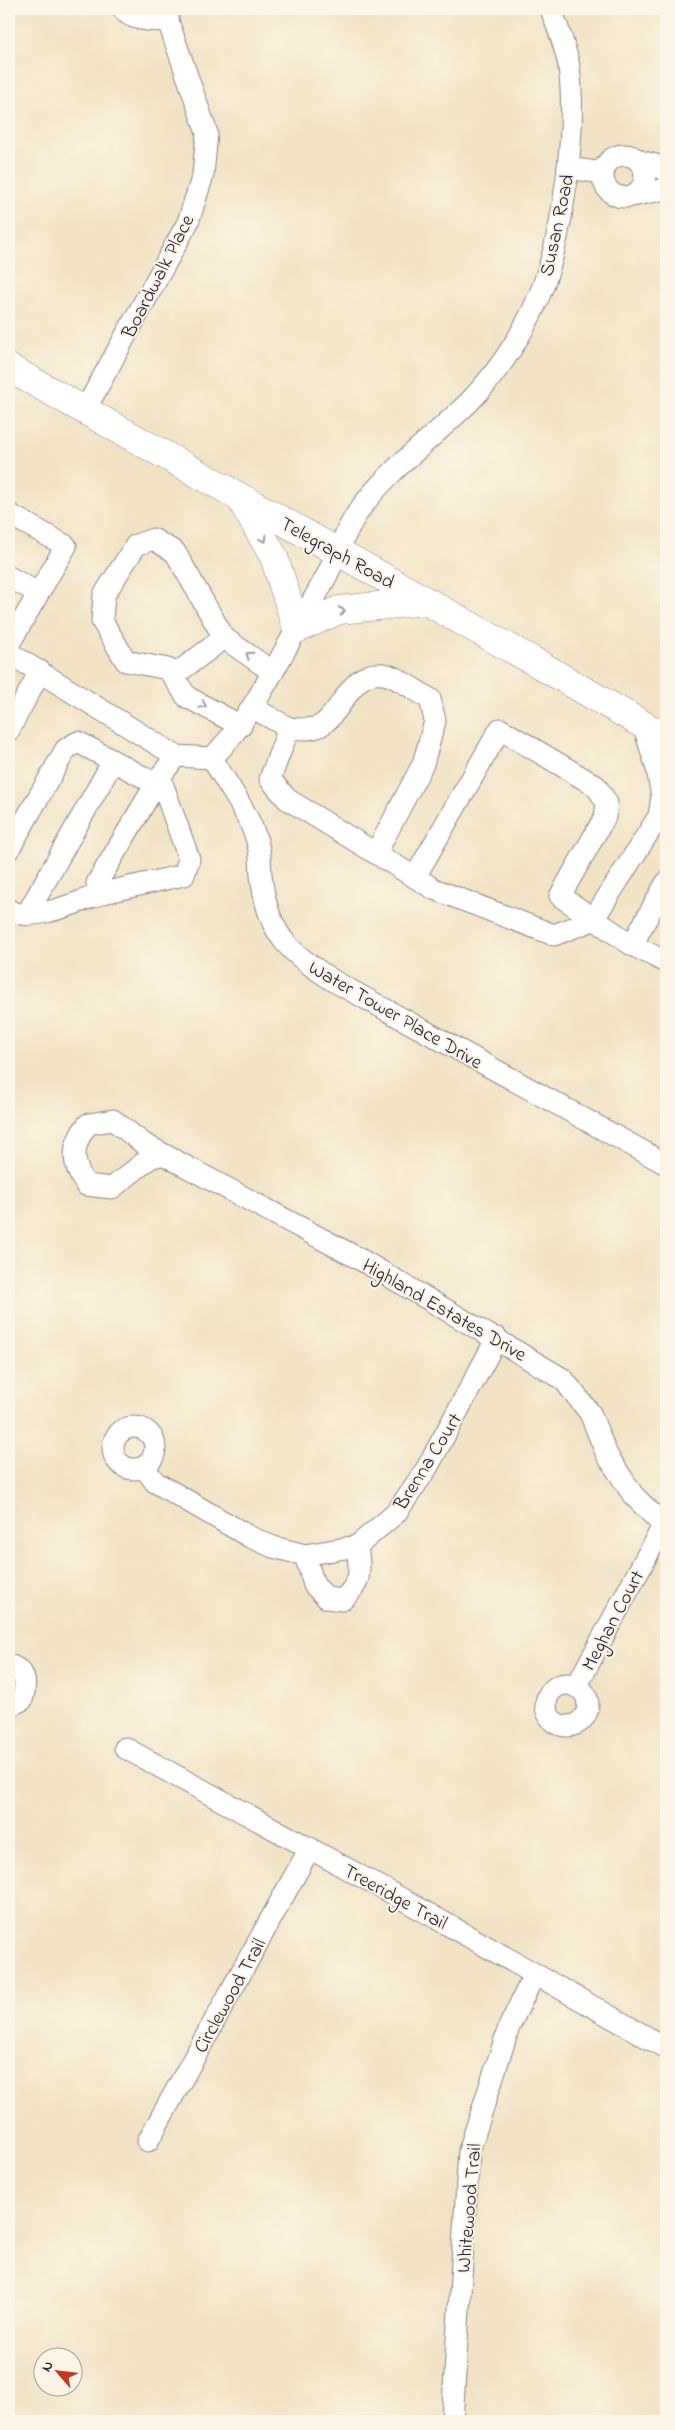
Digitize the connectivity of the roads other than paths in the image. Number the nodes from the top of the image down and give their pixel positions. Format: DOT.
graph roads {
  1 [pos="123,9"];
  2 [pos="550,9"];
  3 [pos="168,15"];
  4 [pos="639,161"];
  5 [pos="568,168"];
  6 [pos="666,171"];
  7 [pos="603,172"];
  8 [pos="666,189"];
  9 [pos="632,196"];
  10 [pos="9,368"];
  11 [pos="86,410"];
  12 [pos="239,497"];
  13 [pos="9,514"];
  14 [pos="338,552"];
  15 [pos="9,577"];
  16 [pos="38,594"];
  17 [pos="426,601"];
  18 [pos="297,629"];
  19 [pos="224,638"];
  20 [pos="9,644"];
  21 [pos="9,653"];
  22 [pos="40,672"];
  23 [pos="273,672"];
  24 [pos="173,676"];
  25 [pos="253,708"];
  26 [pos="643,724"];
  27 [pos="241,726"];
  28 [pos="289,728"];
  29 [pos="9,730"];
  30 [pos="666,738"];
  31 [pos="176,756"];
  32 [pos="212,758"];
  33 [pos="113,761"];
  34 [pos="158,780"];
  35 [pos="662,815"];
  36 [pos="9,849"];
  37 [pos="376,853"];
  38 [pos="415,877"];
  39 [pos="666,883"];
  40 [pos="103,893"];
  41 [pos="18,912"];
  42 [pos="593,920"];
  43 [pos="632,945"];
  44 [pos="666,962"];
  45 [pos="163,1154"];
  46 [pos="666,1164"];
  47 [pos="497,1338"];
  48 [pos="144,1467"];
  49 [pos="664,1527"];
  50 [pos="357,1546"];
  51 [pos="305,1555"];
  52 [pos="9,1665"];
  53 [pos="576,1686"];
  54 [pos="9,1706"];
  55 [pos="124,1748"];
  56 [pos="310,1848"];
  57 [pos="534,1975"];
  58 [pos="666,2048"];
  59 [pos="148,2141"];
  60 [pos="452,2421"];
  1 -- 3 [label="street, Boardwalk Place"];
  2 -- 5 [label="street, Susan Road"];
  3 -- 11 [label="street, Boardwalk Place"];
  4 -- 6 [label="street"];
  4 -- 7 [label="street"];
  4 -- 9 [label="street"];
  5 -- 7 [label="street"];
  5 -- 14 [label="street, Susan Road"];
  7 -- 9 [label="street"];
  8 -- 9 [label="street"];
  10 -- 11 [label="main road, Telegraph Road"];
  11 -- 12 [label="main road, Telegraph Road"];
  12 -- 14 [label="main road, Telegraph Road"];
  12 -- 18 [label="main road, one-way"];
  13 -- 16 [label="street"];
  14 -- 17 [label="main road, Telegraph Road"];
  14 -- 18 [label="street"];
  15 -- 16 [label="street"];
  16 -- 20 [label="street"];
  18 -- 17 [label="main road, one-way"];
  17 -- 26 [label="main road, Telegraph Road"];
  18 -- 23 [label="street"];
  23 -- 19 [label="street, one-way"];
  19 -- 24 [label="street"];
  19 -- 24 [label="street"];
  21 -- 22 [label="street"];
  22 -- 29 [label="street"];
  22 -- 31 [label="street"];
  23 -- 25 [label="street"];
  24 -- 27 [label="street, one-way"];
  25 -- 27 [label="street"];
  25 -- 28 [label="street"];
  26 -- 30 [label="main road, Telegraph Road"];
  26 -- 35 [label="street"];
  27 -- 32 [label="street"];
  28 -- 37 [label="street"];
  28 -- 37 [label="street"];
  31 -- 32 [label="street"];
  31 -- 34 [label="street"];
  32 -- 46 [label="street, Water Tower Place Drive"];
  33 -- 34 [label="street"];
  33 -- 36 [label="street"];
  33 -- 41 [label="street"];
  34 -- 40 [label="street"];
  34 -- 40 [label="street"];
  35 -- 42 [label="street"];
  37 -- 38 [label="street"];
  38 -- 42 [label="street"];
  38 -- 42 [label="street"];
  39 -- 43 [label="street"];
  40 -- 41 [label="street"];
  42 -- 43 [label="street"];
  43 -- 44 [label="street"];
  45 -- 47 [label="street, Highland Estates Drive"];
  47 -- 49 [label="street, Highland Estates Drive"];
  47 -- 50 [label="street, Brenna Court"];
  48 -- 51 [label="street"];
  49 -- 53 [label="street, Meghan Court"];
  50 -- 51 [label="street"];
  50 -- 51 [label="street"];
  52 -- 54 [label="street"];
  55 -- 56 [label="street, Treeridge Trail"];
  56 -- 57 [label="street, Treeridge Trail"];
  56 -- 59 [label="street, Circlewood Trail"];
  57 -- 58 [label="street, Treeridge Trail"];
  57 -- 60 [label="street, Whitewood Trail"];
}
